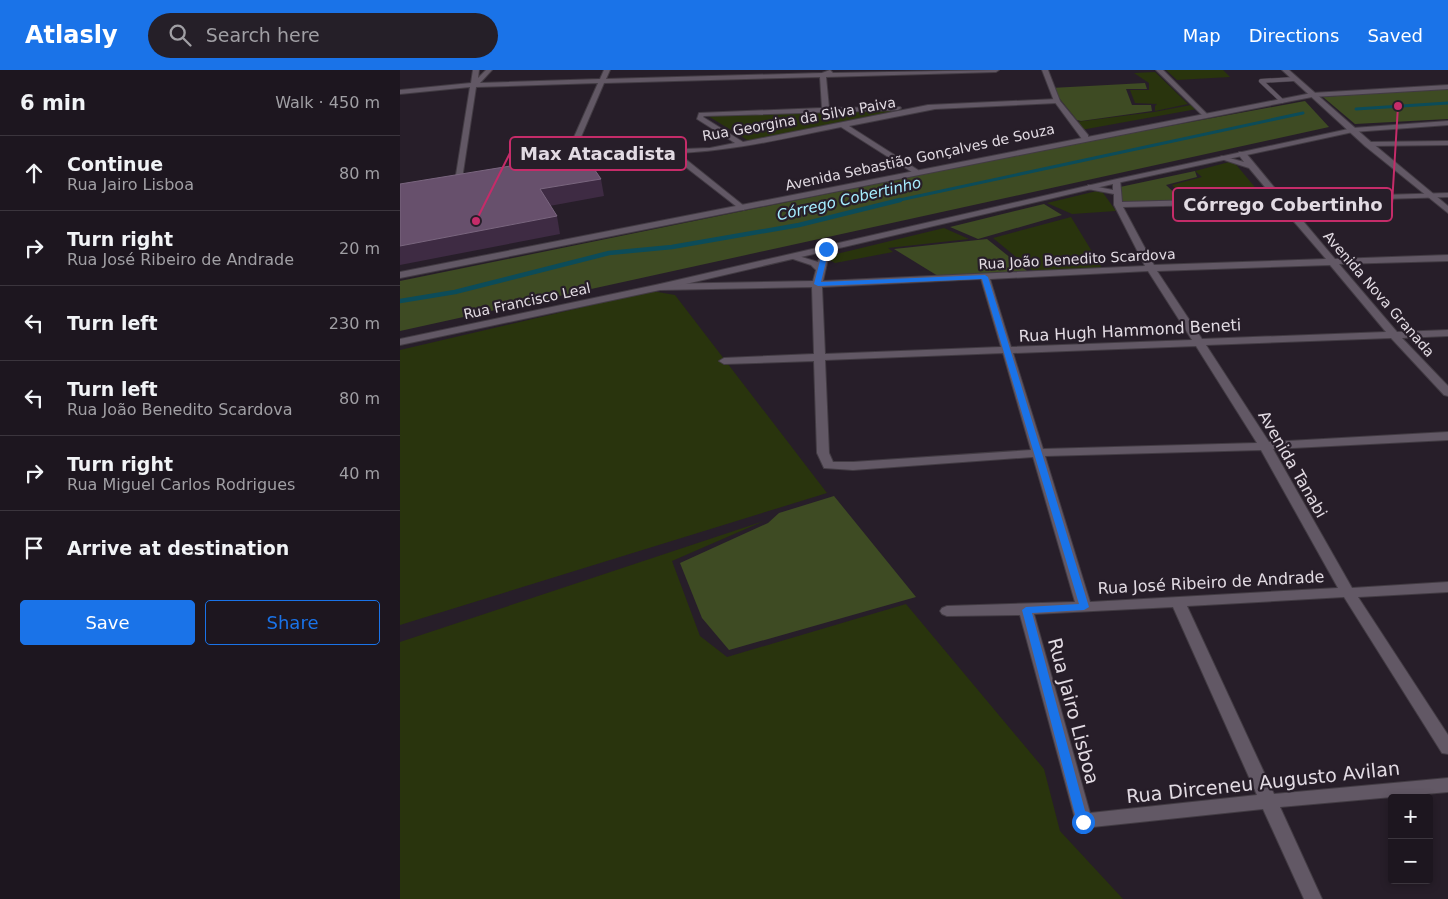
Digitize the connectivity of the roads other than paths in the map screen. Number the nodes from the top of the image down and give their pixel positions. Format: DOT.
graph roads {
  1 [pos="476,70"];
  2 [pos="489,70"];
  3 [pos="607,70"];
  4 [pos="720,70"];
  5 [pos="837,70"];
  6 [pos="996,70"];
  7 [pos="1045,70"];
  8 [pos="1159,70"];
  9 [pos="1285,70"];
  10 [pos="823,75"];
  11 [pos="718,78"];
  12 [pos="1295,79"];
  13 [pos="601,82"];
  14 [pos="475,85"];
  15 [pos="1448,87"];
  16 [pos="400,92"];
  17 [pos="1312,95"];
  18 [pos="1057,101"];
  19 [pos="1282,101"];
  20 [pos="934,107"];
  21 [pos="826,110"];
  22 [pos="1205,115"];
  23 [pos="1448,123"];
  24 [pos="843,125"];
  25 [pos="1353,130"];
  26 [pos="1085,137"];
  27 [pos="1448,142"];
  28 [pos="1368,144"];
  29 [pos="743,145"];
  30 [pos="670,151"];
  31 [pos="1242,154"];
  32 [pos="1222,158"];
  33 [pos="567,162"];
  34 [pos="558,163"];
  35 [pos="1252,166"];
  36 [pos="915,172"];
  37 [pos="467,178"];
  38 [pos="458,180"];
  39 [pos="448,181"];
  40 [pos="1118,193"];
  41 [pos="1448,194"];
  42 [pos="1431,195"];
  43 [pos="1279,200"];
  44 [pos="741,208"];
  45 [pos="1448,210"];
  46 [pos="826,249"];
  47 [pos="792,257"];
  48 [pos="1448,258"];
  49 [pos="1335,263"];
  50 [pos="821,268"];
  51 [pos="1151,268"];
  52 [pos="400,275"];
  53 [pos="985,277"];
  54 [pos="699,278"];
  55 [pos="818,284"];
  56 [pos="708,286"];
  57 [pos="660,287"];
  58 [pos="1448,333"];
  59 [pos="1393,334"];
  60 [pos="400,342"];
  61 [pos="1199,342"];
  62 [pos="1007,350"];
  63 [pos="819,357"];
  64 [pos="724,362"];
  65 [pos="1448,393"];
  66 [pos="1448,436"];
  67 [pos="1265,446"];
  68 [pos="1038,453"];
  69 [pos="1448,587"];
  70 [pos="1347,591"];
  71 [pos="1178,602"];
  72 [pos="1084,607"];
  73 [pos="1026,610"];
  74 [pos="947,611"];
  75 [pos="1448,748"];
  76 [pos="1448,785"];
  77 [pos="1269,801"];
  78 [pos="1083,822"];
  79 [pos="1313,899"];
  1 -- 14 [label="street"];
  2 -- 14 [label="street"];
  3 -- 13 [label="street"];
  4 -- 11 [label="street"];
  5 -- 10 [label="street"];
  6 -- 10 [label="street"];
  7 -- 18 [label="street"];
  8 -- 22 [label="street"];
  9 -- 12 [label="street"];
  10 -- 11 [label="street"];
  10 -- 21 [label="street"];
  11 -- 13 [label="street"];
  12 -- 17 [label="street"];
  12 -- 19 [label="lane"];
  13 -- 14 [label="street"];
  13 -- 33 [label="street"];
  14 -- 16 [label="street"];
  14 -- 38 [label="street"];
  15 -- 17 [label="street, Avenida Sebastião Gonçalves de Souza"];
  17 -- 19 [label="street, Avenida Sebastião Gonçalves de Souza"];
  17 -- 25 [label="street"];
  18 -- 20 [label="street"];
  18 -- 26 [label="street"];
  19 -- 22 [label="street, Avenida Sebastião Gonçalves de Souza"];
  20 -- 21 [label="street"];
  20 -- 24 [label="street, Rua Georgina da Silva Paiva"];
  21 -- 29 [label="street"];
  22 -- 26 [label="street, Avenida Sebastião Gonçalves de Souza"];
  23 -- 25 [label="street"];
  24 -- 29 [label="street, Rua Georgina da Silva Paiva"];
  24 -- 36 [label="street"];
  25 -- 28 [label="street"];
  25 -- 31 [label="street"];
  26 -- 36 [label="street, Avenida Sebastião Gonçalves de Souza"];
  27 -- 28 [label="street"];
  28 -- 42 [label="street"];
  29 -- 30 [label="street, Rua Georgina da Silva Paiva"];
  30 -- 33 [label="street, Rua Georgina da Silva Paiva"];
  30 -- 44 [label="street"];
  31 -- 32 [label="street"];
  31 -- 35 [label="street, Avenida Nova Granada"];
  32 -- 35 [label="street"];
  32 -- 40 [label="street"];
  33 -- 34 [label="street, Rua Georgina da Silva Paiva"];
  35 -- 43 [label="street, Avenida Nova Granada"];
  36 -- 44 [label="street, Avenida Sebastião Gonçalves de Souza"];
  37 -- 38 [label="street"];
  38 -- 39 [label="street"];
  40 -- 43 [label="street"];
  40 -- 46 [label="street"];
  40 -- 51 [label="street, Avenida Tanabi"];
  41 -- 42 [label="street"];
  42 -- 43 [label="street"];
  42 -- 45 [label="street"];
  43 -- 49 [label="street, Avenida Nova Granada"];
  44 -- 52 [label="street, Avenida Sebastião Gonçalves de Souza"];
  46 -- 47 [label="street"];
  46 -- 50 [label="street"];
  47 -- 50 [label="street"];
  47 -- 54 [label="street"];
  48 -- 49 [label="street, Rua João Benedito Scardova"];
  49 -- 51 [label="street, Rua João Benedito Scardova"];
  49 -- 59 [label="street, Avenida Nova Granada"];
  50 -- 55 [label="street"];
  51 -- 53 [label="street, Rua João Benedito Scardova"];
  51 -- 61 [label="street, Avenida Tanabi"];
  53 -- 55 [label="street, Rua João Benedito Scardova"];
  53 -- 62 [label="street"];
  54 -- 56 [label="street"];
  54 -- 57 [label="street"];
  55 -- 56 [label="street, Rua João Benedito Scardova"];
  55 -- 63 [label="street"];
  56 -- 57 [label="street, Rua João Benedito Scardova"];
  57 -- 60 [label="street, Rua Francisco Leal"];
  58 -- 59 [label="street, Rua Hugh Hammond Beneti"];
  59 -- 61 [label="street, Rua Hugh Hammond Beneti"];
  59 -- 65 [label="street, Avenida Nova Granada"];
  61 -- 62 [label="street, Rua Hugh Hammond Beneti"];
  61 -- 67 [label="street, Avenida Tanabi"];
  62 -- 63 [label="street, Rua Hugh Hammond Beneti"];
  62 -- 68 [label="street"];
  63 -- 64 [label="street, Rua Hugh Hammond Beneti"];
  63 -- 68 [label="street"];
  66 -- 67 [label="street"];
  67 -- 68 [label="street"];
  67 -- 70 [label="street, Avenida Tanabi"];
  68 -- 72 [label="street"];
  69 -- 70 [label="street, Rua José Ribeiro de Andrade"];
  70 -- 71 [label="street, Rua José Ribeiro de Andrade"];
  70 -- 75 [label="street, Avenida Tanabi"];
  71 -- 72 [label="street, Rua José Ribeiro de Andrade"];
  71 -- 77 [label="street"];
  72 -- 73 [label="street, Rua José Ribeiro de Andrade"];
  73 -- 74 [label="street, Rua José Ribeiro de Andrade"];
  73 -- 78 [label="street, Rua Jairo Lisboa"];
  76 -- 77 [label="street, Rua Dirceneu Augusto Avilan"];
  77 -- 78 [label="street, Rua Dirceneu Augusto Avilan"];
  77 -- 79 [label="street"];
}
